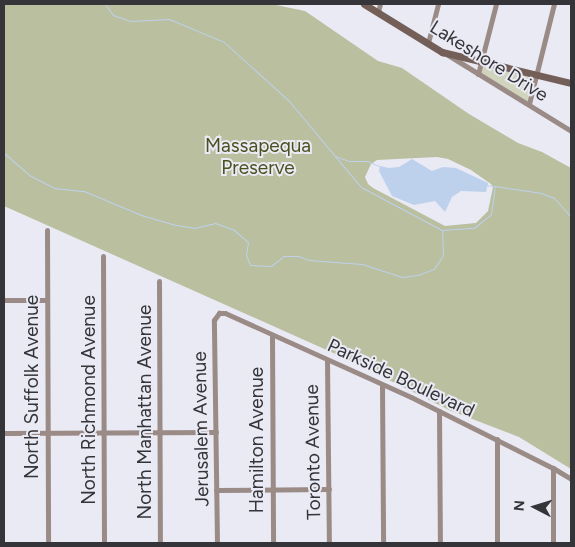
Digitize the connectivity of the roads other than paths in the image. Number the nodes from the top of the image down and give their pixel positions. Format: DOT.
graph roads {
  1 [pos="364,4"];
  2 [pos="380,4"];
  3 [pos="438,4"];
  4 [pos="496,4"];
  5 [pos="554,4"];
  6 [pos="378,12"];
  7 [pos="428,42"];
  8 [pos="442,52"];
  9 [pos="482,61"];
  10 [pos="478,74"];
  11 [pos="536,74"];
  12 [pos="571,83"];
  13 [pos="528,104"];
  14 [pos="571,131"];
  15 [pos="47,230"];
  16 [pos="103,256"];
  17 [pos="159,281"];
  18 [pos="4,300"];
  19 [pos="47,300"];
  20 [pos="216,314"];
  21 [pos="272,336"];
  22 [pos="327,361"];
  23 [pos="382,384"];
  24 [pos="439,411"];
  25 [pos="216,432"];
  26 [pos="4,433"];
  27 [pos="48,433"];
  28 [pos="104,433"];
  29 [pos="160,433"];
  30 [pos="497,439"];
  31 [pos="553,468"];
  32 [pos="571,479"];
  33 [pos="328,489"];
  34 [pos="216,490"];
  35 [pos="272,490"];
  36 [pos="48,543"];
  37 [pos="104,543"];
  38 [pos="160,543"];
  39 [pos="217,543"];
  40 [pos="273,543"];
  41 [pos="329,543"];
  42 [pos="383,543"];
  43 [pos="440,543"];
  44 [pos="497,543"];
  45 [pos="553,543"];
  1 -- 6 [label="street, Lakeshore Drive"];
  2 -- 6 [label="street"];
  3 -- 7 [label="street"];
  4 -- 9 [label="street"];
  5 -- 11 [label="street"];
  6 -- 7 [label="street, Lakeshore Drive"];
  7 -- 8 [label="street, Lakeshore Drive"];
  8 -- 9 [label="street"];
  8 -- 10 [label="street, Lakeshore Drive"];
  9 -- 10 [label="street"];
  9 -- 11 [label="street"];
  10 -- 13 [label="street, Lakeshore Drive"];
  11 -- 12 [label="street"];
  11 -- 13 [label="street"];
  13 -- 14 [label="street, Lakeshore Drive"];
  15 -- 19 [label="street, North Suffolk Avenue"];
  16 -- 28 [label="street, North Richmond Avenue"];
  17 -- 29 [label="street, North Manhattan Avenue"];
  18 -- 19 [label="street"];
  19 -- 27 [label="street, North Suffolk Avenue"];
  20 -- 21 [label="street, Parkside Boulevard"];
  20 -- 25 [label="street, Jerusalem Avenue"];
  21 -- 22 [label="street, Parkside Boulevard"];
  21 -- 35 [label="street, Hamilton Avenue"];
  22 -- 23 [label="street, Parkside Boulevard"];
  22 -- 33 [label="street, Toronto Avenue"];
  23 -- 24 [label="street, Parkside Boulevard"];
  23 -- 42 [label="street"];
  24 -- 30 [label="street, Parkside Boulevard"];
  24 -- 43 [label="street"];
  25 -- 29 [label="street"];
  25 -- 34 [label="street, Jerusalem Avenue"];
  26 -- 27 [label="street"];
  27 -- 28 [label="street"];
  27 -- 36 [label="street, North Suffolk Avenue"];
  28 -- 29 [label="street"];
  28 -- 37 [label="street, North Richmond Avenue"];
  29 -- 38 [label="street, North Manhattan Avenue"];
  30 -- 31 [label="street, Parkside Boulevard"];
  30 -- 44 [label="street"];
  31 -- 32 [label="street, Parkside Boulevard"];
  31 -- 45 [label="street"];
  33 -- 35 [label="street"];
  33 -- 41 [label="street, Toronto Avenue"];
  34 -- 35 [label="street"];
  34 -- 39 [label="street, Jerusalem Avenue"];
  35 -- 40 [label="street, Hamilton Avenue"];
}
